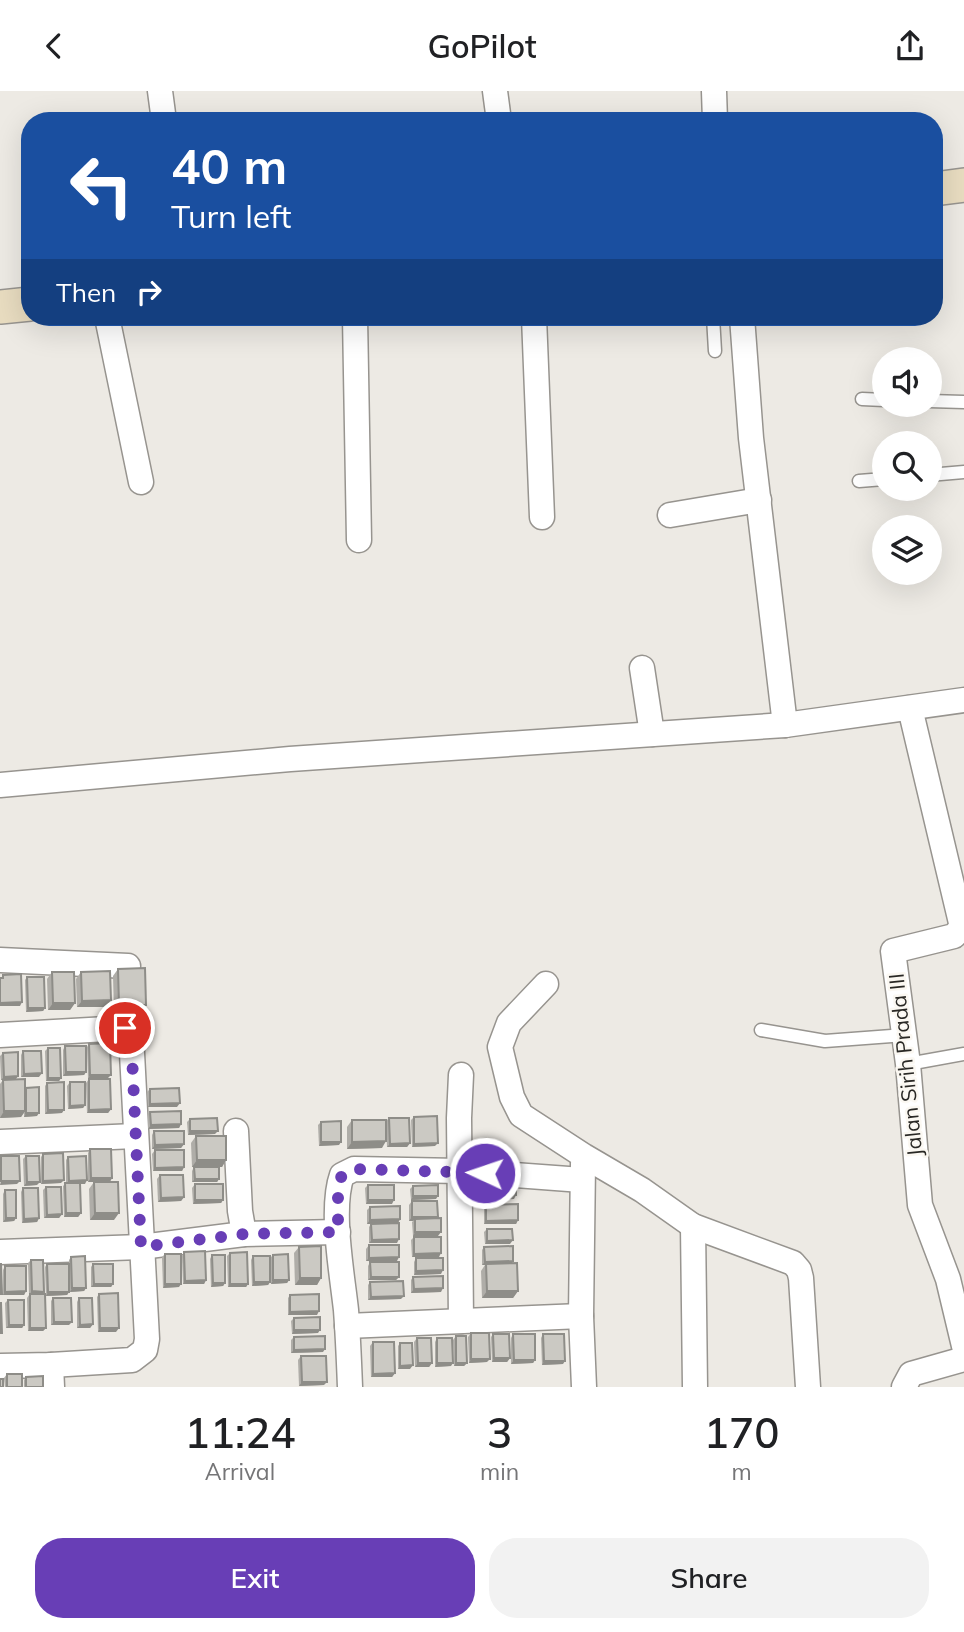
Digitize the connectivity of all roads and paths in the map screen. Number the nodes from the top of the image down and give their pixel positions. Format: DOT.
graph roads {
  1 [pos="160,91"];
  2 [pos="495,91"];
  3 [pos="713,91"];
  4 [pos="163,112"];
  5 [pos="498,112"];
  6 [pos="714,112"];
  7 [pos="964,185"];
  8 [pos="943,187"];
  9 [pos="21,305"];
  10 [pos="0,307"];
  11 [pos="109,326"];
  12 [pos="355,326"];
  13 [pos="534,326"];
  14 [pos="713,326"];
  15 [pos="743,326"];
  16 [pos="715,351"];
  17 [pos="862,399"];
  18 [pos="872,399"];
  19 [pos="942,401"];
  20 [pos="964,402"];
  21 [pos="964,472"];
  22 [pos="942,474"];
  23 [pos="872,480"];
  24 [pos="859,481"];
  25 [pos="141,482"];
  26 [pos="759,500"];
  27 [pos="670,515"];
  28 [pos="541,517"];
  29 [pos="359,540"];
  30 [pos="642,668"];
  31 [pos="964,700"];
  32 [pos="910,708"];
  33 [pos="785,725"];
  34 [pos="652,734"];
  35 [pos="0,785"];
  36 [pos="959,888"];
  37 [pos="0,960"];
  38 [pos="128,966"];
  39 [pos="546,984"];
  40 [pos="761,1030"];
  41 [pos="0,1035"];
  42 [pos="905,1035"];
  43 [pos="964,1055"];
  44 [pos="908,1063"];
  45 [pos="461,1075"];
  46 [pos="236,1131"];
  47 [pos="135,1136"];
  48 [pos="0,1142"];
  49 [pos="583,1168"];
  50 [pos="460,1171"];
  51 [pos="693,1226"];
  52 [pos="338,1232"];
  53 [pos="244,1234"];
  54 [pos="141,1247"];
  55 [pos="0,1252"];
  56 [pos="581,1315"];
  57 [pos="461,1321"];
  58 [pos="347,1326"];
  59 [pos="964,1346"];
  60 [pos="964,1359"];
  61 [pos="0,1366"];
  62 [pos="51,1376"];
  63 [pos="350,1387"];
  64 [pos="584,1387"];
  65 [pos="695,1387"];
  66 [pos="808,1387"];
  67 [pos="904,1387"];
  1 -- 4 [label="street"];
  2 -- 5 [label="street"];
  3 -- 6 [label="street"];
  7 -- 8 [label="street"];
  9 -- 10 [label="street"];
  11 -- 25 [label="street"];
  12 -- 29 [label="street"];
  13 -- 28 [label="street"];
  14 -- 16 [label="lane"];
  15 -- 26 [label="street"];
  17 -- 18 [label="lane"];
  19 -- 20 [label="lane"];
  21 -- 22 [label="lane"];
  23 -- 24 [label="lane"];
  26 -- 27 [label="street"];
  26 -- 33 [label="street"];
  30 -- 34 [label="street"];
  31 -- 32 [label="street"];
  32 -- 33 [label="street"];
  32 -- 36 [label="street, Jalan Sirih Prada III"];
  33 -- 34 [label="street"];
  34 -- 35 [label="street"];
  36 -- 42 [label="street, Jalan Sirih Prada III"];
  37 -- 38 [label="street"];
  39 -- 49 [label="street"];
  40 -- 42 [label="lane"];
  41 -- 47 [label="street"];
  42 -- 44 [label="street, Jalan Sirih Prada III"];
  43 -- 44 [label="lane"];
  44 -- 59 [label="street, Jalan Sirih Prada III"];
  45 -- 50 [label="street"];
  46 -- 53 [label="street"];
  47 -- 48 [label="street"];
  47 -- 54 [label="street"];
  49 -- 50 [label="street"];
  49 -- 51 [label="street"];
  49 -- 56 [label="street"];
  50 -- 52 [label="street"];
  50 -- 57 [label="street"];
  51 -- 65 [label="street"];
  51 -- 66 [label="street"];
  52 -- 53 [label="street"];
  52 -- 58 [label="street"];
  53 -- 54 [label="street"];
  54 -- 55 [label="street"];
  54 -- 62 [label="street"];
  56 -- 57 [label="street"];
  56 -- 64 [label="street"];
  57 -- 58 [label="street"];
  58 -- 63 [label="street"];
  60 -- 67 [label="street"];
  61 -- 62 [label="street"];
}
